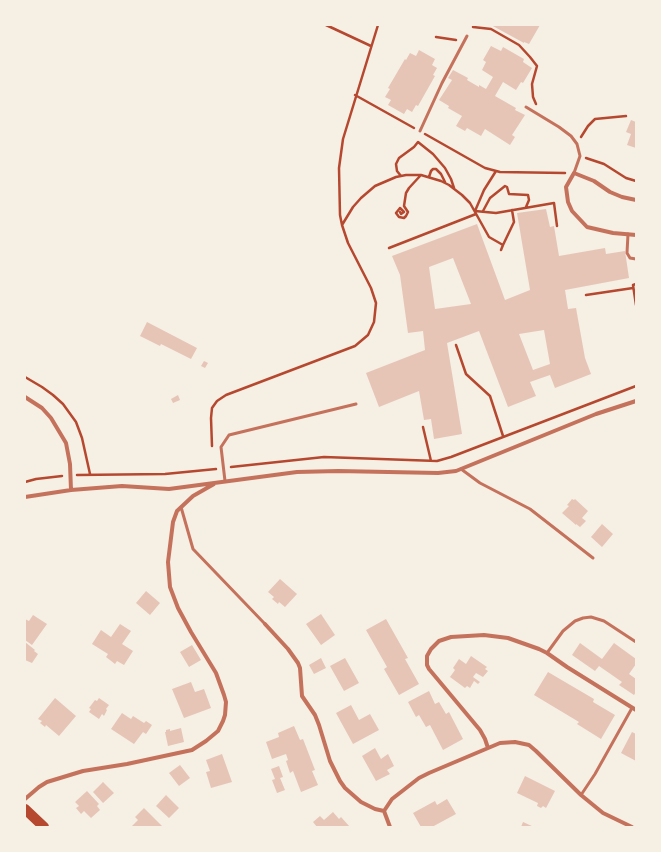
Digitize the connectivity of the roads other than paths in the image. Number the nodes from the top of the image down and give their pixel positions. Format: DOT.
graph roads {
  1 [pos="468,36"];
  2 [pos="526,107"];
  3 [pos="421,132"];
  4 [pos="574,173"];
  5 [pos="636,200"];
  6 [pos="628,234"];
  7 [pos="636,235"];
  8 [pos="636,259"];
  9 [pos="25,397"];
  10 [pos="636,401"];
  11 [pos="356,404"];
  12 [pos="461,469"];
  13 [pos="225,481"];
  14 [pos="216,483"];
  15 [pos="72,490"];
  16 [pos="25,497"];
  17 [pos="181,507"];
  18 [pos="593,558"];
  19 [pos="264,624"];
  20 [pos="636,642"];
  21 [pos="547,653"];
  22 [pos="634,709"];
  23 [pos="488,748"];
  24 [pos="581,795"];
  25 [pos="25,799"];
  26 [pos="25,809"];
  27 [pos="384,811"];
  28 [pos="44,827"];
  29 [pos="390,827"];
  30 [pos="632,827"];
  1 -- 3 [label="lane"];
  2 -- 4 [label="lane"];
  4 -- 5 [label="street"];
  4 -- 6 [label="street"];
  6 -- 7 [label="street"];
  6 -- 8 [label="lane"];
  9 -- 15 [label="street"];
  10 -- 12 [label="street"];
  11 -- 13 [label="lane"];
  12 -- 13 [label="street"];
  12 -- 18 [label="lane"];
  13 -- 14 [label="street"];
  14 -- 15 [label="street"];
  14 -- 17 [label="street"];
  15 -- 16 [label="street"];
  17 -- 19 [label="lane"];
  17 -- 25 [label="street"];
  19 -- 27 [label="street"];
  20 -- 21 [label="lane"];
  21 -- 22 [label="street"];
  21 -- 23 [label="street"];
  22 -- 24 [label="lane"];
  23 -- 24 [label="street"];
  23 -- 27 [label="street"];
  24 -- 30 [label="street"];
  26 -- 28 [label="main road"];
  27 -- 29 [label="street"];
}
